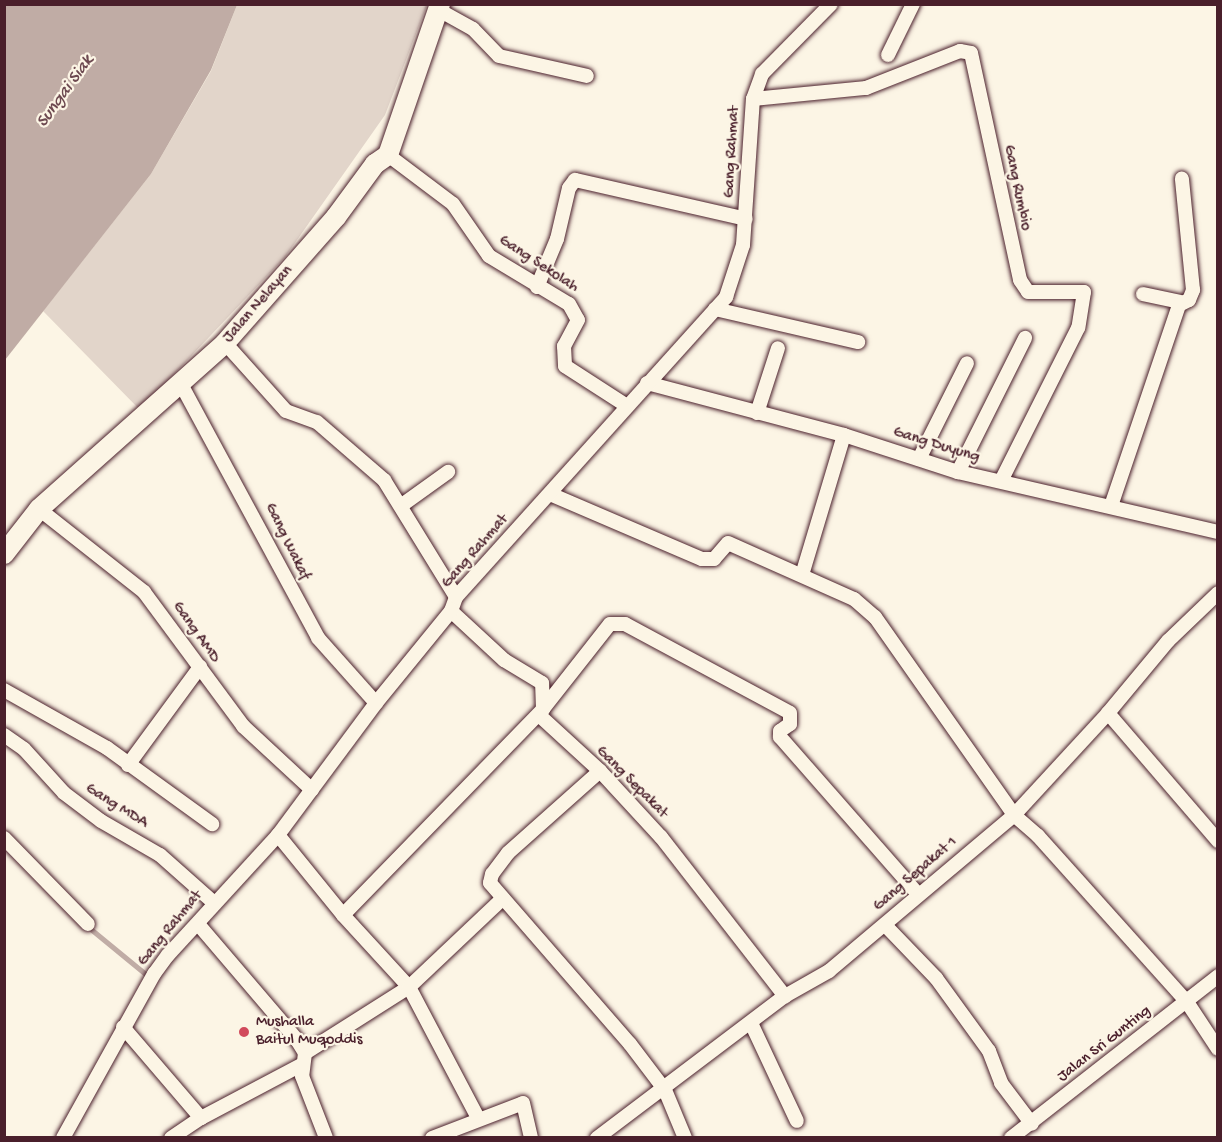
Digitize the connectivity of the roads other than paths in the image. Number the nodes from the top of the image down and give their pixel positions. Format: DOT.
graph roads {
  1 [pos="831,4"];
  2 [pos="913,4"];
  3 [pos="439,7"];
  4 [pos="888,55"];
  5 [pos="587,76"];
  6 [pos="753,99"];
  7 [pos="388,155"];
  8 [pos="1182,179"];
  9 [pos="746,219"];
  10 [pos="537,287"];
  11 [pos="1143,294"];
  12 [pos="1180,302"];
  13 [pos="715,309"];
  14 [pos="1025,338"];
  15 [pos="858,342"];
  16 [pos="225,344"];
  17 [pos="778,348"];
  18 [pos="967,363"];
  19 [pos="647,384"];
  20 [pos="182,386"];
  21 [pos="627,406"];
  22 [pos="757,412"];
  23 [pos="844,435"];
  24 [pos="919,459"];
  25 [pos="448,472"];
  26 [pos="958,472"];
  27 [pos="1001,482"];
  28 [pos="550,494"];
  29 [pos="402,505"];
  30 [pos="1111,506"];
  31 [pos="39,509"];
  32 [pos="1218,532"];
  33 [pos="4,554"];
  34 [pos="802,575"];
  35 [pos="1218,593"];
  36 [pos="456,597"];
  37 [pos="451,612"];
  38 [pos="200,667"];
  39 [pos="4,690"];
  40 [pos="376,703"];
  41 [pos="542,712"];
  42 [pos="1108,713"];
  43 [pos="4,735"];
  44 [pos="128,765"];
  45 [pos="600,771"];
  46 [pos="312,790"];
  47 [pos="1014,814"];
  48 [pos="212,824"];
  49 [pos="278,835"];
  50 [pos="4,838"];
  51 [pos="1218,841"];
  52 [pos="917,893"];
  53 [pos="503,898"];
  54 [pos="214,903"];
  55 [pos="343,915"];
  56 [pos="88,924"];
  57 [pos="198,924"];
  58 [pos="885,924"];
  59 [pos="1218,976"];
  60 [pos="409,987"];
  61 [pos="785,996"];
  62 [pos="1187,1002"];
  63 [pos="751,1023"];
  64 [pos="123,1027"];
  65 [pos="1218,1049"];
  66 [pos="303,1059"];
  67 [pos="665,1090"];
  68 [pos="201,1118"];
  69 [pos="478,1118"];
  70 [pos="797,1121"];
  71 [pos="1032,1125"];
  72 [pos="63,1137"];
  73 [pos="171,1137"];
  74 [pos="326,1137"];
  75 [pos="432,1137"];
  76 [pos="531,1137"];
  77 [pos="597,1137"];
  78 [pos="685,1137"];
  79 [pos="1011,1137"];
  1 -- 6 [label="street, Gang Rahmat"];
  2 -- 4 [label="street"];
  3 -- 5 [label="street"];
  3 -- 7 [label="main road, Jalan Nelayan"];
  6 -- 9 [label="street, Gang Rahmat"];
  6 -- 27 [label="street, Gang Rumbio"];
  7 -- 10 [label="street, Gang Sekolah"];
  7 -- 16 [label="main road, Jalan Nelayan"];
  8 -- 12 [label="street"];
  9 -- 10 [label="street"];
  9 -- 13 [label="street, Gang Rahmat"];
  10 -- 21 [label="street, Gang Sekolah"];
  11 -- 12 [label="street"];
  12 -- 30 [label="street"];
  13 -- 15 [label="street"];
  13 -- 19 [label="street, Gang Rahmat"];
  14 -- 26 [label="street"];
  16 -- 20 [label="main road, Jalan Nelayan"];
  16 -- 29 [label="street"];
  17 -- 22 [label="street"];
  18 -- 24 [label="street"];
  19 -- 21 [label="street, Gang Rahmat"];
  19 -- 22 [label="street, Gang Duyung"];
  20 -- 31 [label="main road, Jalan Nelayan"];
  20 -- 40 [label="street, Gang Wakaf"];
  21 -- 28 [label="street, Gang Rahmat"];
  22 -- 23 [label="street, Gang Duyung"];
  23 -- 24 [label="street, Gang Duyung"];
  23 -- 34 [label="street"];
  24 -- 26 [label="street, Gang Duyung"];
  25 -- 29 [label="street"];
  26 -- 27 [label="street, Gang Duyung"];
  27 -- 30 [label="street, Gang Duyung"];
  28 -- 34 [label="street"];
  28 -- 36 [label="street, Gang Rahmat"];
  29 -- 36 [label="street"];
  30 -- 32 [label="street, Gang Duyung"];
  31 -- 33 [label="main road, Jalan Nelayan"];
  31 -- 38 [label="street, Gang AMD"];
  34 -- 47 [label="street"];
  35 -- 42 [label="street, Gang Sepakat 1"];
  36 -- 37 [label="street, Gang Rahmat"];
  37 -- 40 [label="street, Gang Rahmat"];
  37 -- 41 [label="street"];
  38 -- 44 [label="street"];
  38 -- 46 [label="street, Gang AMD"];
  39 -- 44 [label="street"];
  40 -- 46 [label="street, Gang Rahmat"];
  41 -- 45 [label="street, Gang Sepakat"];
  41 -- 52 [label="street"];
  41 -- 55 [label="street"];
  42 -- 47 [label="street, Gang Sepakat 1"];
  42 -- 51 [label="street"];
  43 -- 54 [label="street, Gang MDA"];
  44 -- 48 [label="street"];
  45 -- 53 [label="street"];
  45 -- 61 [label="street, Gang Sepakat"];
  46 -- 49 [label="street, Gang Rahmat"];
  47 -- 52 [label="street, Gang Sepakat 1"];
  47 -- 62 [label="street"];
  49 -- 54 [label="street, Gang Rahmat"];
  49 -- 55 [label="street"];
  50 -- 56 [label="street"];
  52 -- 58 [label="street, Gang Sepakat 1"];
  53 -- 60 [label="street"];
  53 -- 67 [label="street"];
  54 -- 57 [label="street, Gang Rahmat"];
  55 -- 60 [label="street"];
  57 -- 64 [label="street, Gang Rahmat"];
  57 -- 66 [label="street"];
  58 -- 61 [label="street, Gang Sepakat 1"];
  58 -- 71 [label="street"];
  59 -- 62 [label="street, Jalan Sri Gunting"];
  60 -- 66 [label="street"];
  60 -- 69 [label="street"];
  61 -- 63 [label="street, Gang Sepakat 1"];
  62 -- 65 [label="street"];
  62 -- 71 [label="street, Jalan Sri Gunting"];
  63 -- 67 [label="street, Gang Sepakat 1"];
  63 -- 70 [label="street"];
  64 -- 68 [label="street"];
  64 -- 72 [label="street, Gang Rahmat"];
  66 -- 68 [label="street"];
  66 -- 74 [label="street"];
  67 -- 77 [label="street, Gang Sepakat 1"];
  67 -- 78 [label="street"];
  68 -- 73 [label="street"];
  69 -- 75 [label="street"];
  69 -- 76 [label="street"];
  71 -- 79 [label="street, Jalan Sri Gunting"];
}
